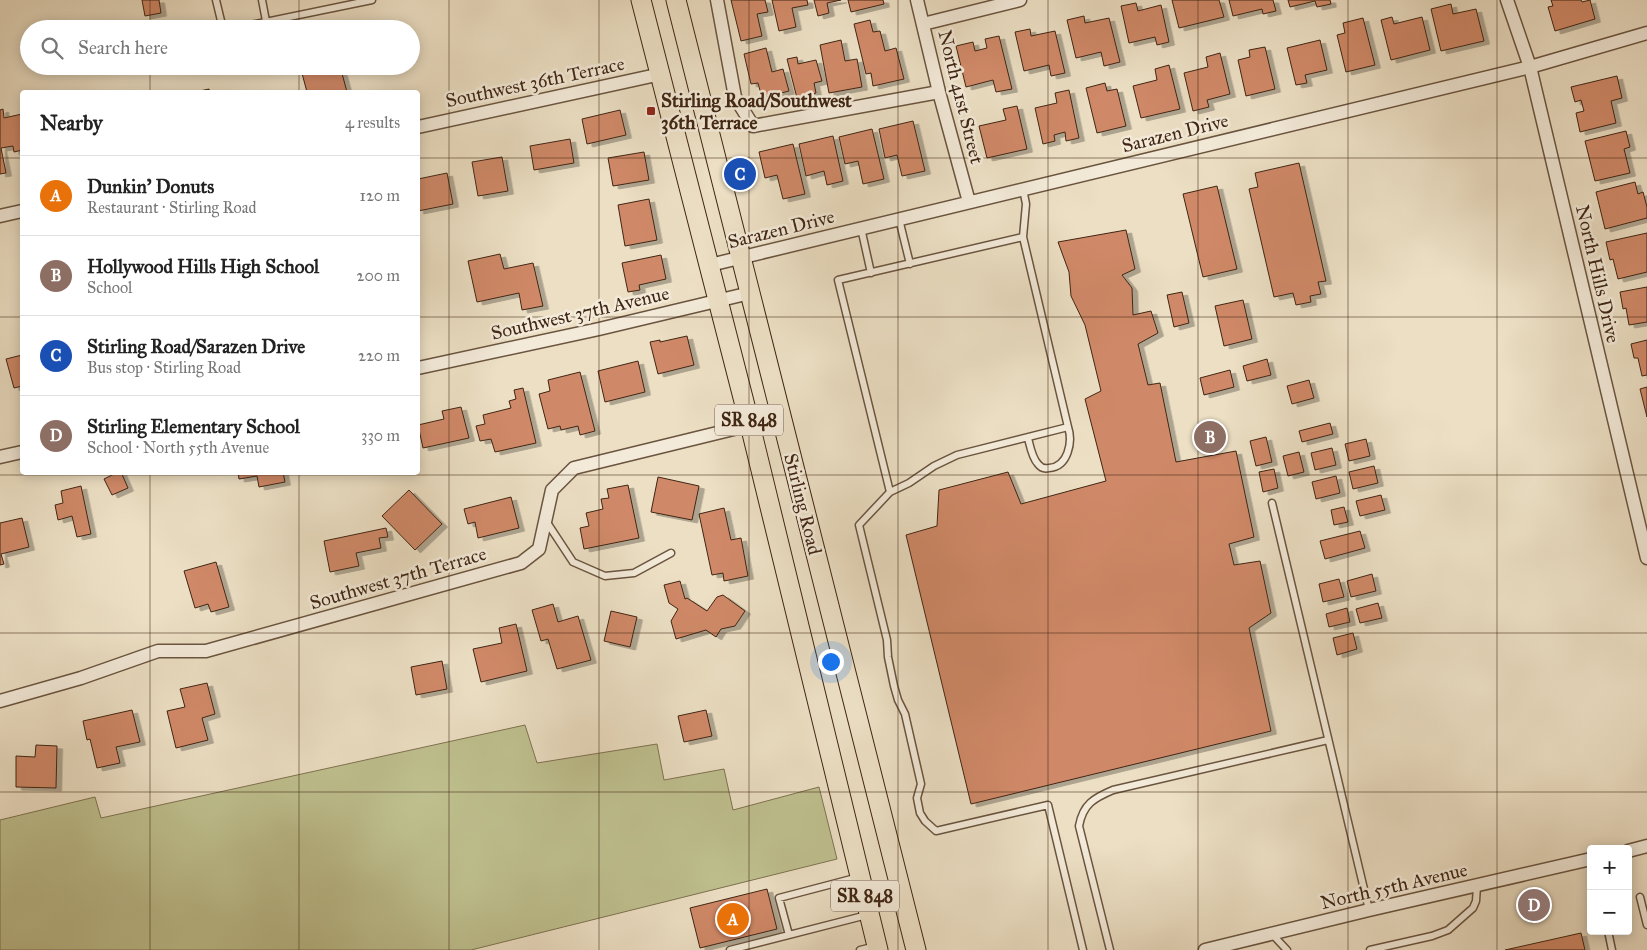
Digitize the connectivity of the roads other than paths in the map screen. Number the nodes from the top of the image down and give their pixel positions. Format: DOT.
graph roads {
  1 [pos="216,0"];
  2 [pos="262,0"];
  3 [pos="372,0"];
  4 [pos="641,0"];
  5 [pos="676,0"];
  6 [pos="717,0"];
  7 [pos="918,0"];
  8 [pos="1020,0"];
  9 [pos="1507,0"];
  10 [pos="221,20"];
  11 [pos="266,20"];
  12 [pos="271,20"];
  13 [pos="924,24"];
  14 [pos="1647,33"];
  15 [pos="1530,67"];
  16 [pos="661,74"];
  17 [pos="938,92"];
  18 [pos="420,126"];
  19 [pos="1023,189"];
  20 [pos="969,202"];
  21 [pos="20,211"];
  22 [pos="0,216"];
  23 [pos="899,219"];
  24 [pos="861,228"];
  25 [pos="1023,237"];
  26 [pos="741,258"];
  27 [pos="910,264"];
  28 [pos="710,265"];
  29 [pos="871,273"];
  30 [pos="750,293"];
  31 [pos="719,301"];
  32 [pos="420,368"];
  33 [pos="750,425"];
  34 [pos="1068,427"];
  35 [pos="1028,438"];
  36 [pos="20,452"];
  37 [pos="0,457"];
  38 [pos="890,492"];
  39 [pos="1272,503"];
  40 [pos="545,520"];
  41 [pos="671,553"];
  42 [pos="1647,558"];
  43 [pos="0,701"];
  44 [pos="1328,740"];
  45 [pos="1647,846"];
  46 [pos="1632,850"];
  47 [pos="1587,861"];
  48 [pos="861,877"];
  49 [pos="1477,886"];
  50 [pos="1640,897"];
  51 [pos="1369,910"];
  52 [pos="870,915"];
  53 [pos="1647,925"];
  54 [pos="1272,934"];
  55 [pos="789,935"];
  56 [pos="1609,935"];
  57 [pos="872,949"];
  58 [pos="730,950"];
  59 [pos="916,950"];
  60 [pos="1083,950"];
  61 [pos="1110,950"];
  62 [pos="1205,950"];
  63 [pos="1287,950"];
  64 [pos="1370,950"];
  65 [pos="1612,950"];
  1 -- 10 [label="lane"];
  2 -- 11 [label="lane"];
  3 -- 12 [label="lane"];
  4 -- 16 [label="main road, Stirling Road / SR 848"];
  5 -- 26 [label="main road, Stirling Road / SR 848"];
  6 -- 17 [label="street"];
  7 -- 13 [label="street, North 41st Street"];
  8 -- 13 [label="street"];
  9 -- 15 [label="street, North Hills Drive"];
  13 -- 17 [label="street, North 41st Street"];
  14 -- 15 [label="street, Sarazen Drive"];
  15 -- 19 [label="street, Sarazen Drive"];
  15 -- 42 [label="street, North Hills Drive"];
  16 -- 18 [label="street, Southwest 36th Terrace"];
  16 -- 28 [label="main road, Stirling Road / SR 848"];
  17 -- 20 [label="street, North 41st Street"];
  19 -- 20 [label="street, Sarazen Drive"];
  19 -- 25 [label="lane"];
  20 -- 23 [label="street, Sarazen Drive"];
  21 -- 22 [label="street"];
  23 -- 24 [label="street, Sarazen Drive"];
  23 -- 27 [label="lane"];
  24 -- 26 [label="street, Sarazen Drive"];
  24 -- 29 [label="lane"];
  25 -- 27 [label="lane"];
  25 -- 34 [label="lane"];
  26 -- 28 [label="street, Sarazen Drive"];
  26 -- 30 [label="main road, Stirling Road / SR 848"];
  27 -- 29 [label="lane"];
  28 -- 31 [label="main road, Stirling Road / SR 848"];
  29 -- 38 [label="lane"];
  30 -- 31 [label="street, Southwest 37th Avenue"];
  30 -- 59 [label="main road, Stirling Road / SR 848"];
  31 -- 32 [label="street, Southwest 37th Avenue"];
  31 -- 33 [label="main road, Stirling Road / SR 848"];
  33 -- 40 [label="street, Southwest 37th Terrace"];
  33 -- 48 [label="main road, Stirling Road / SR 848"];
  34 -- 35 [label="lane"];
  34 -- 35 [label="lane"];
  35 -- 38 [label="lane"];
  36 -- 37 [label="street"];
  38 -- 60 [label="lane"];
  39 -- 44 [label="lane"];
  40 -- 41 [label="lane"];
  40 -- 43 [label="street, Southwest 37th Terrace"];
  44 -- 51 [label="lane"];
  44 -- 61 [label="lane"];
  45 -- 46 [label="street"];
  47 -- 49 [label="street, North 55th Avenue"];
  48 -- 52 [label="main road, Stirling Road / SR 848"];
  48 -- 55 [label="lane"];
  49 -- 51 [label="street, North 55th Avenue"];
  49 -- 64 [label="lane"];
  50 -- 53 [label="lane"];
  51 -- 54 [label="street, North 55th Avenue"];
  52 -- 55 [label="lane"];
  52 -- 57 [label="main road, Stirling Road / SR 848"];
  54 -- 62 [label="street, North 55th Avenue"];
  54 -- 63 [label="lane"];
  55 -- 58 [label="lane"];
  56 -- 65 [label="lane"];
}
